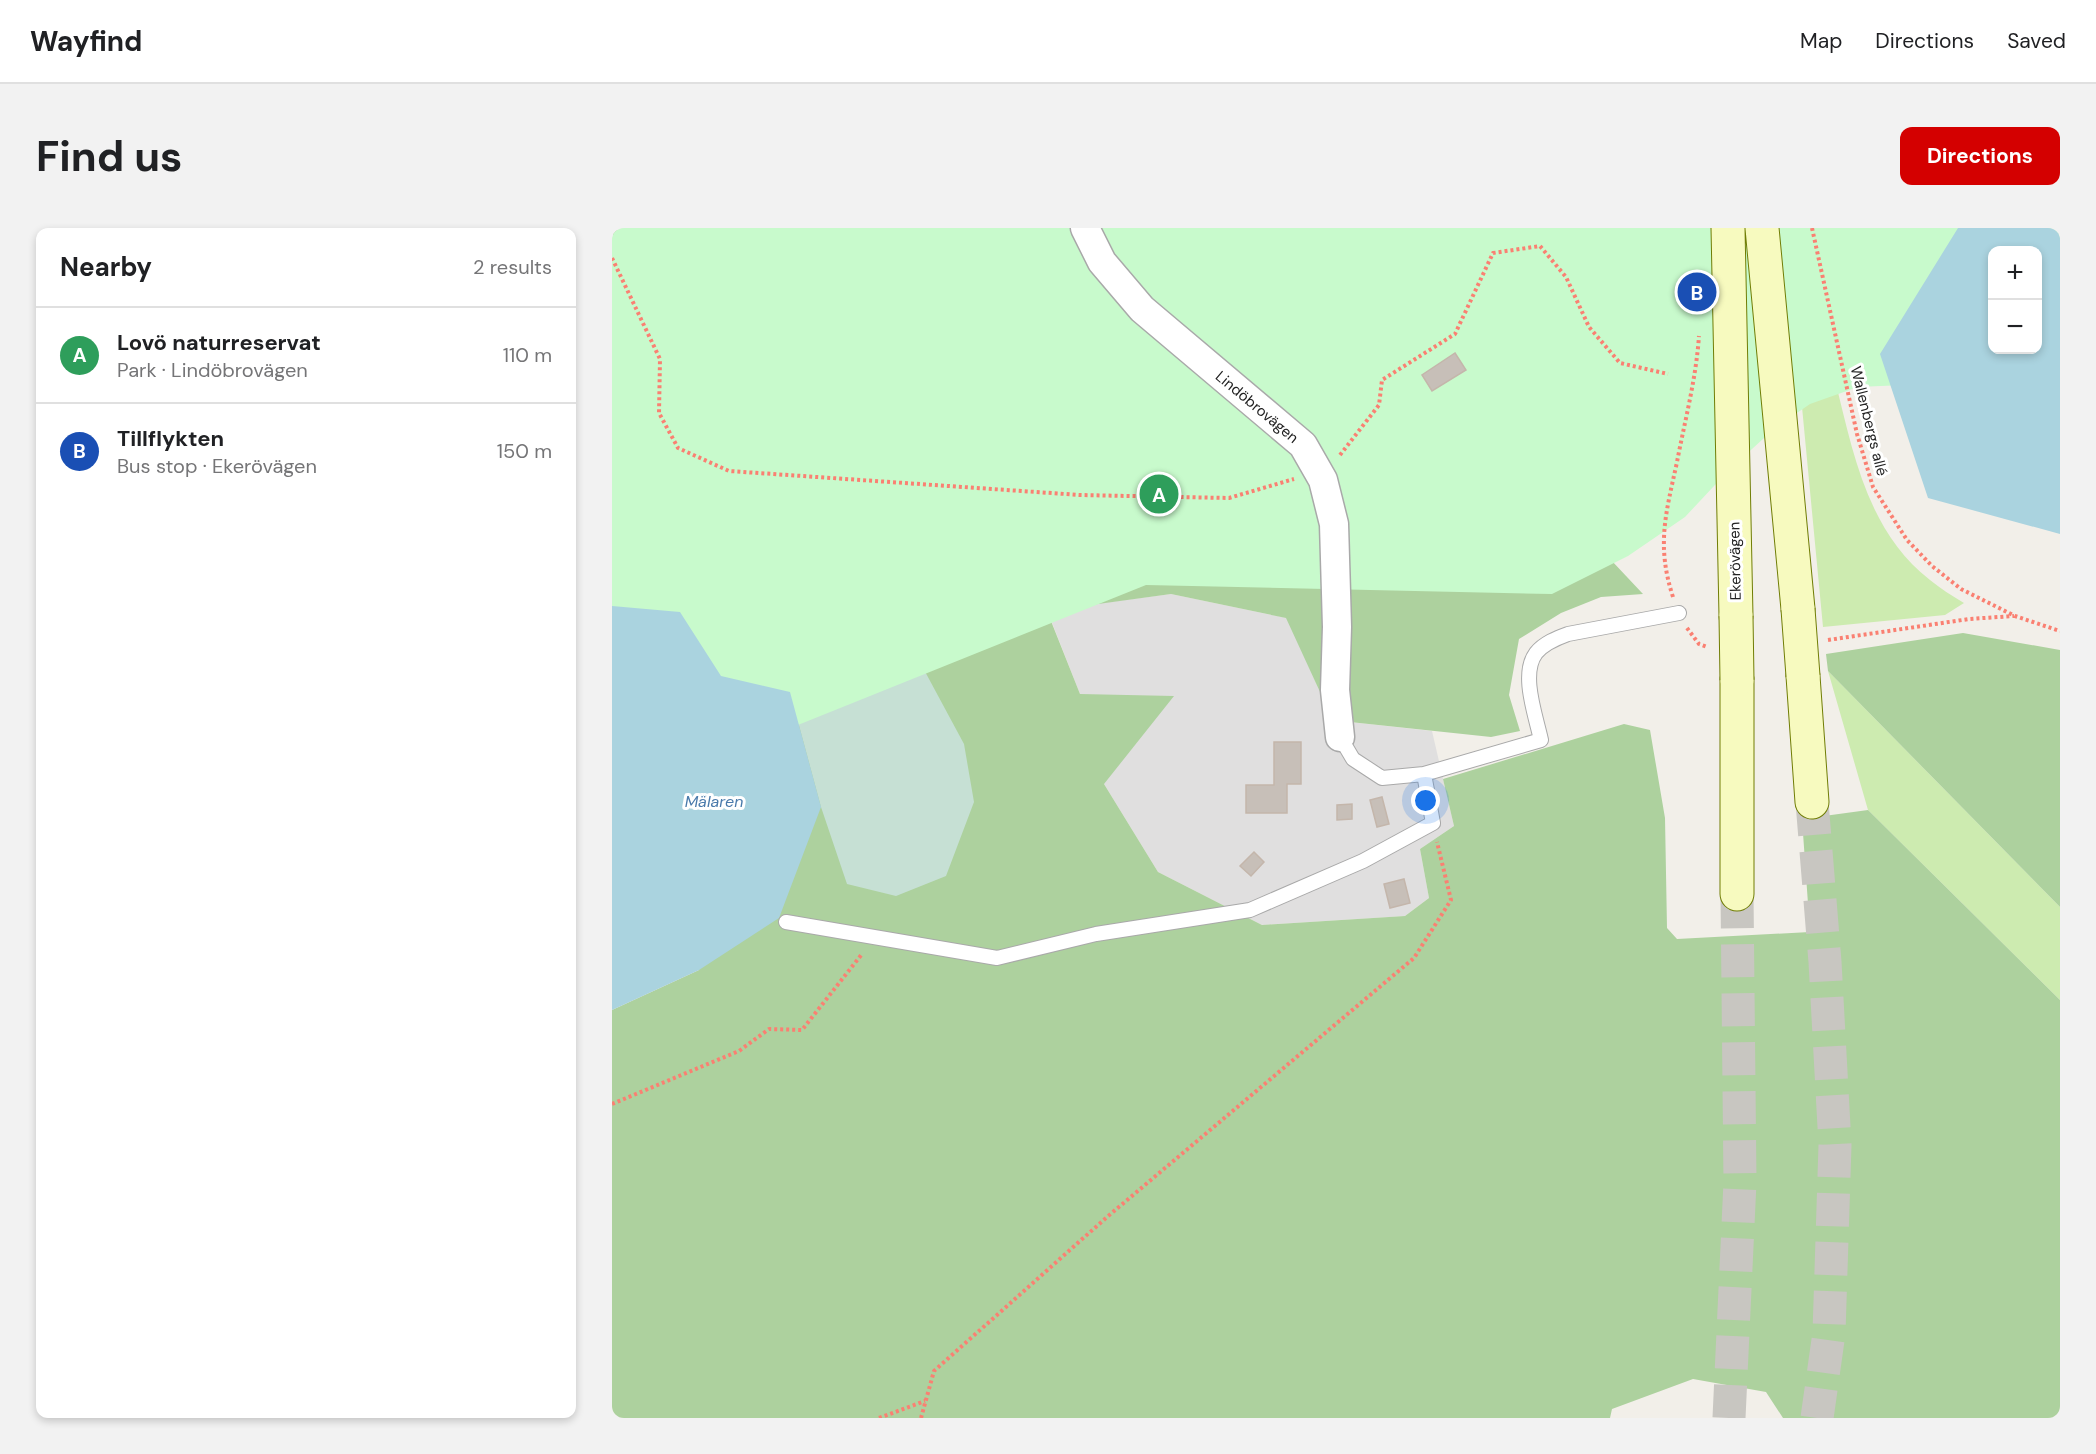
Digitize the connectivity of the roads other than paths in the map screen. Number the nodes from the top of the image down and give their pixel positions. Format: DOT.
graph roads {
  1 [pos="1085,228"];
  2 [pos="1728,228"];
  3 [pos="1761,228"];
  4 [pos="1679,613"];
  5 [pos="1340,737"];
  6 [pos="1424,774"];
  7 [pos="1812,802"];
  8 [pos="1737,894"];
  9 [pos="786,922"];
  1 -- 5 [label="street, Lindöbrovägen"];
  2 -- 8 [label="main road, Ekerövägen, bridge"];
  3 -- 7 [label="main road, bridge"];
  4 -- 6 [label="lane"];
  5 -- 6 [label="lane"];
  6 -- 9 [label="lane"];
}
